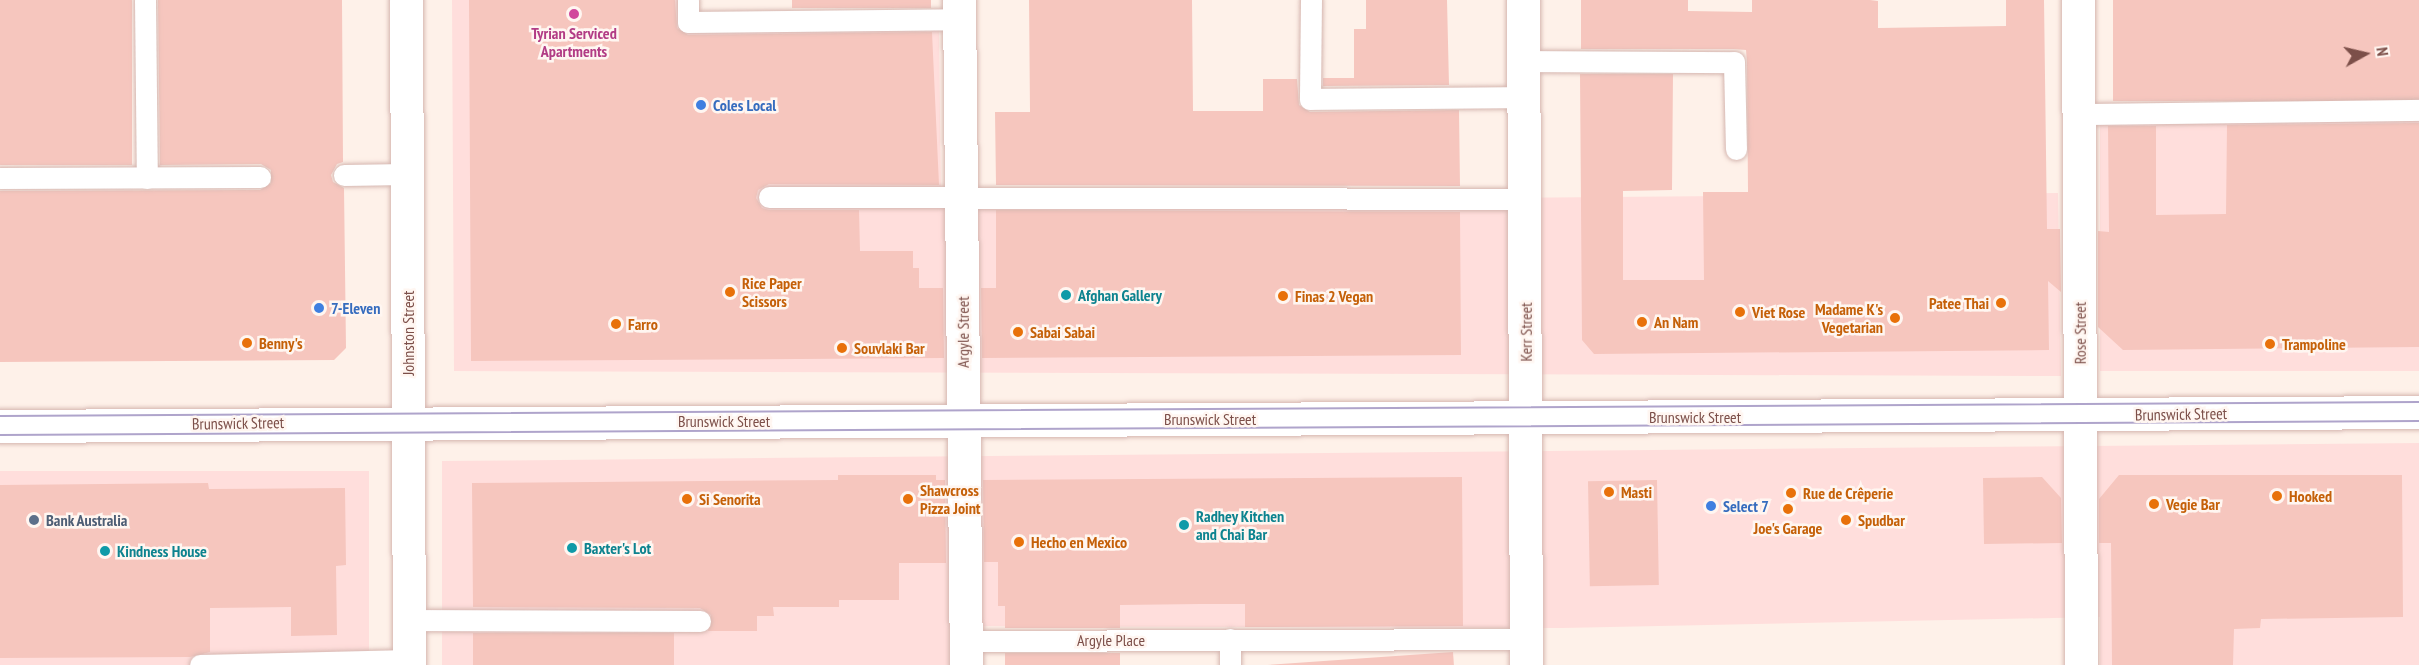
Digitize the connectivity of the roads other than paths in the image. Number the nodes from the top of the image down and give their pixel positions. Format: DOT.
graph roads {
  1 [pos="145,0"];
  2 [pos="406,0"];
  3 [pos="688,0"];
  4 [pos="1311,0"];
  5 [pos="1523,0"];
  6 [pos="2078,0"];
  7 [pos="959,10"];
  8 [pos="1524,61"];
  9 [pos="1524,97"];
  10 [pos="2419,110"];
  11 [pos="2079,114"];
  12 [pos="1736,149"];
  13 [pos="407,174"];
  14 [pos="344,175"];
  15 [pos="260,177"];
  16 [pos="0,178"];
  17 [pos="147,178"];
  18 [pos="769,197"];
  19 [pos="962,198"];
  20 [pos="1525,200"];
  21 [pos="2419,412"];
  22 [pos="2080,415"];
  23 [pos="1526,417"];
  24 [pos="963,421"];
  25 [pos="408,422"];
  26 [pos="0,426"];
  27 [pos="409,620"];
  28 [pos="700,621"];
  29 [pos="1230,639"];
  30 [pos="1526,652"];
  31 [pos="965,653"];
  32 [pos="409,662"];
  33 [pos="200,665"];
  34 [pos="1230,665"];
  35 [pos="2081,665"];
  1 -- 17 [label="lane"];
  2 -- 13 [label="street, Johnston Street"];
  3 -- 7 [label="lane"];
  4 -- 9 [label="lane"];
  5 -- 8 [label="street, Kerr Street"];
  6 -- 11 [label="street, Rose Street"];
  7 -- 19 [label="street, Argyle Street"];
  8 -- 9 [label="street, Kerr Street"];
  8 -- 12 [label="lane"];
  9 -- 20 [label="street, Kerr Street"];
  10 -- 11 [label="lane"];
  11 -- 22 [label="street, Rose Street"];
  13 -- 14 [label="lane"];
  13 -- 25 [label="street, Johnston Street"];
  15 -- 17 [label="lane"];
  16 -- 17 [label="lane"];
  18 -- 19 [label="lane"];
  19 -- 20 [label="lane"];
  19 -- 24 [label="street, Argyle Street"];
  20 -- 23 [label="street, Kerr Street"];
  21 -- 22 [label="street, Brunswick Street"];
  22 -- 23 [label="street, Brunswick Street"];
  22 -- 35 [label="street, Rose Street"];
  23 -- 24 [label="street, Brunswick Street"];
  23 -- 30 [label="street, Kerr Street"];
  24 -- 25 [label="street, Brunswick Street"];
  24 -- 31 [label="street, Argyle Street"];
  25 -- 26 [label="street, Brunswick Street"];
  25 -- 27 [label="street, Johnston Street"];
  27 -- 28 [label="lane"];
  27 -- 32 [label="street, Johnston Street"];
  29 -- 30 [label="lane, Argyle Place"];
  29 -- 31 [label="lane, Argyle Place"];
  29 -- 34 [label="lane"];
  32 -- 33 [label="lane"];
}
